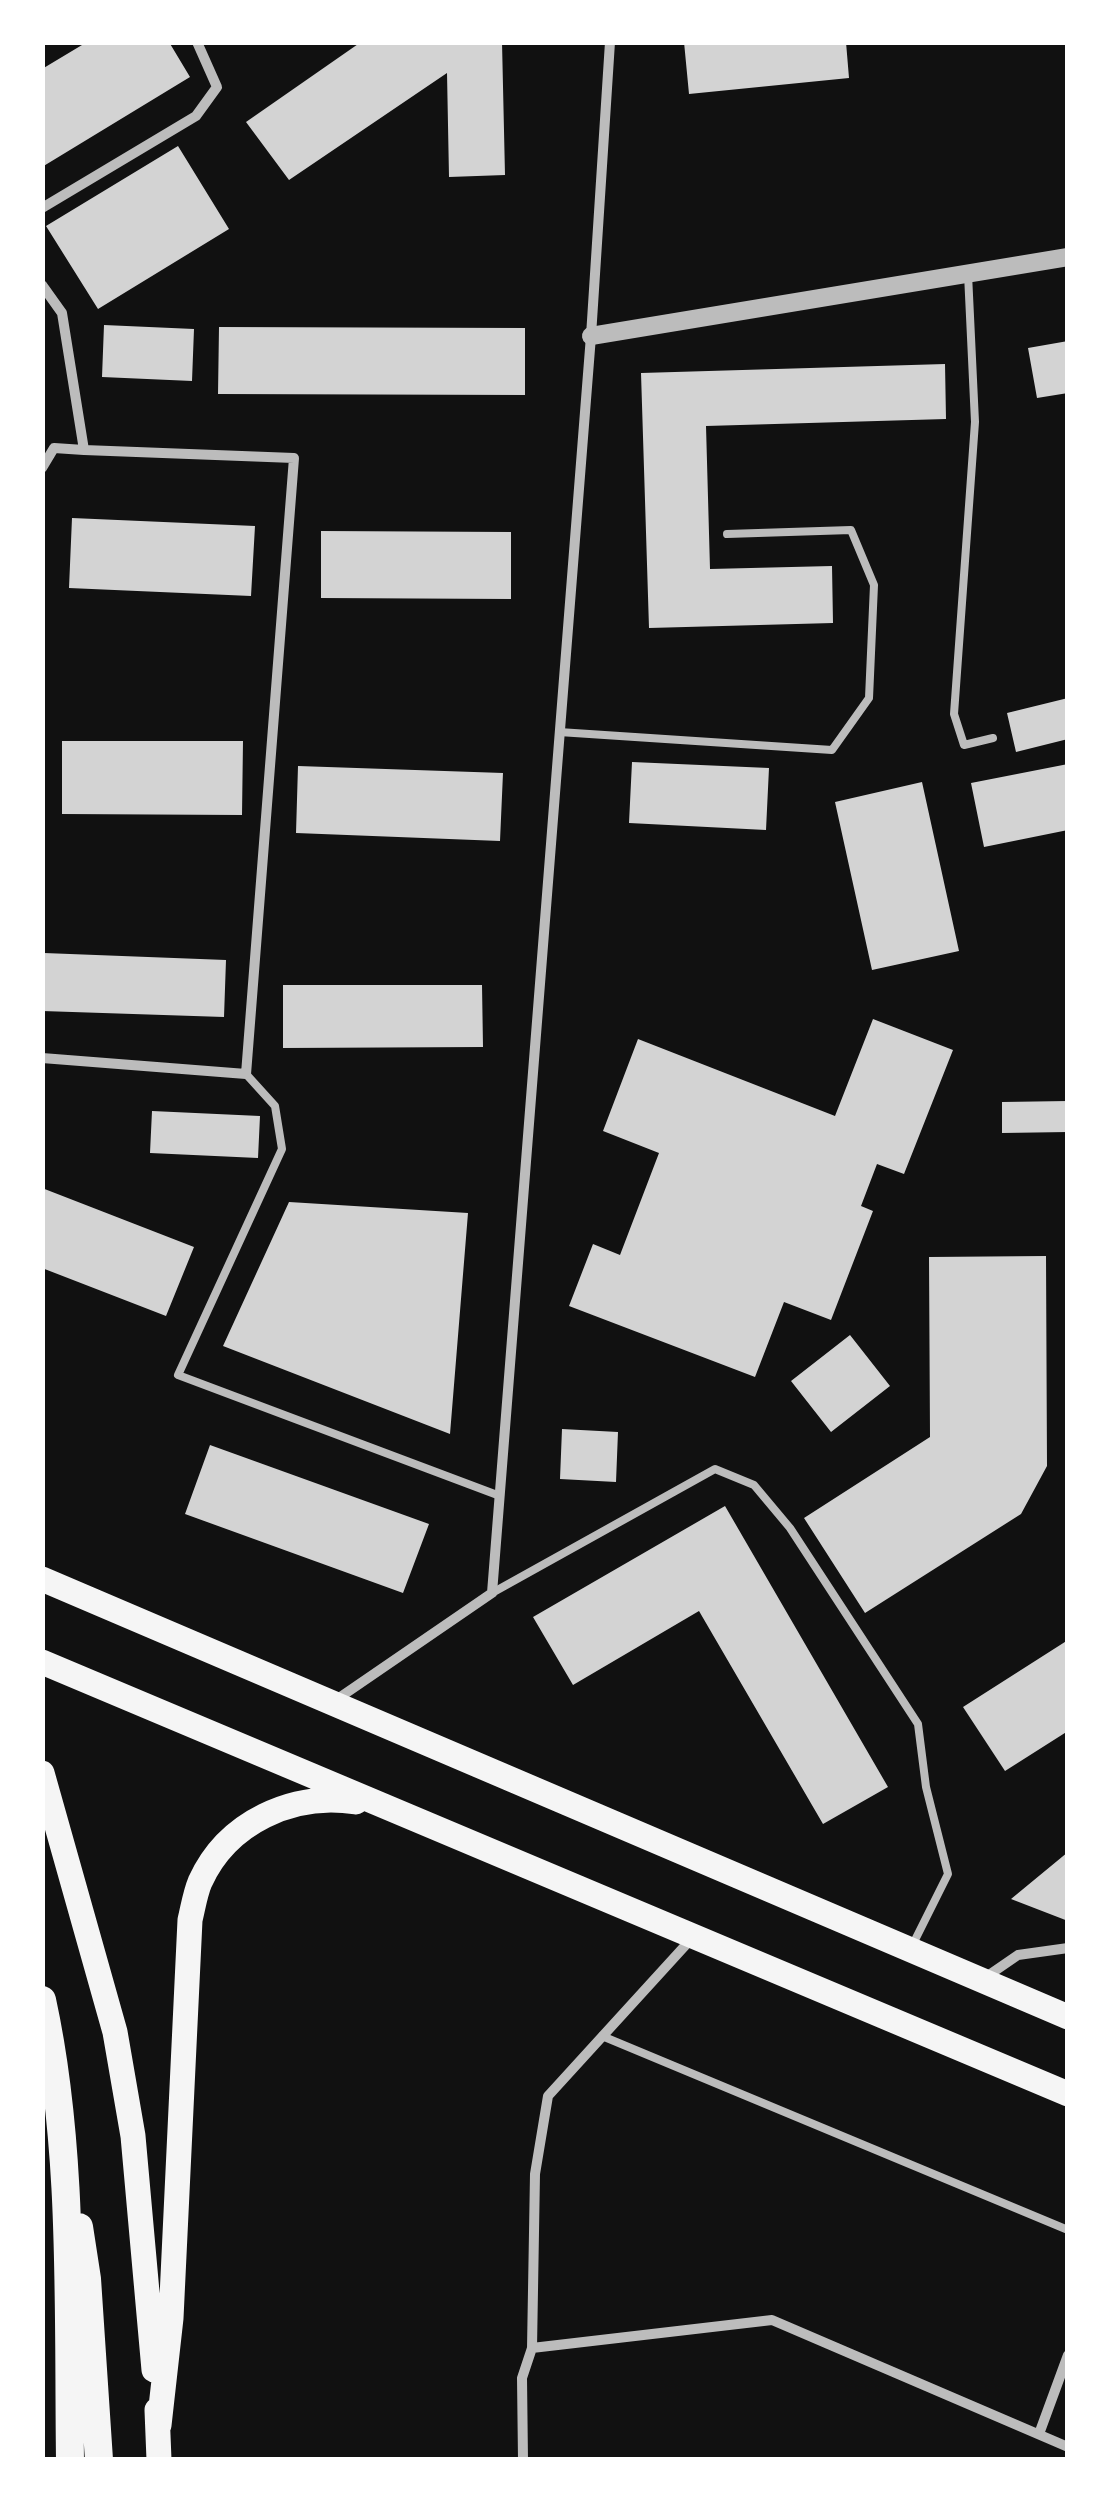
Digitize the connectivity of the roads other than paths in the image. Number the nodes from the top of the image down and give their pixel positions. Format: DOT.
graph roads {
  1 [pos="197,42"];
  2 [pos="610,42"];
  3 [pos="42,208"];
  4 [pos="1068,257"];
  5 [pos="968,274"];
  6 [pos="42,285"];
  7 [pos="591,336"];
  8 [pos="84,450"];
  9 [pos="42,468"];
  10 [pos="727,534"];
  11 [pos="560,732"];
  12 [pos="992,738"];
  13 [pos="42,1058"];
  14 [pos="246,1074"];
  15 [pos="500,1496"];
  16 [pos="42,1579"];
  17 [pos="492,1592"];
  18 [pos="42,1662"];
  19 [pos="332,1703"];
  20 [pos="42,1774"];
  21 [pos="386,1807"];
  22 [pos="694,1936"];
  23 [pos="1068,1948"];
  24 [pos="910,1950"];
  25 [pos="981,1980"];
  26 [pos="42,2000"];
  27 [pos="1068,2018"];
  28 [pos="602,2036"];
  29 [pos="42,2038"];
  30 [pos="1068,2094"];
  31 [pos="1068,2230"];
  32 [pos="532,2348"];
  33 [pos="1068,2355"];
  34 [pos="158,2424"];
  35 [pos="1039,2434"];
  36 [pos="1068,2446"];
  37 [pos="70,2460"];
  38 [pos="98,2460"];
  39 [pos="159,2460"];
  40 [pos="524,2460"];
  1 -- 3 [label="street"];
  2 -- 7 [label="street"];
  4 -- 5 [label="street"];
  5 -- 7 [label="street"];
  5 -- 12 [label="lane"];
  6 -- 8 [label="street"];
  7 -- 11 [label="street"];
  8 -- 9 [label="street"];
  8 -- 14 [label="street"];
  10 -- 11 [label="lane"];
  11 -- 15 [label="street"];
  13 -- 14 [label="street"];
  14 -- 15 [label="lane"];
  15 -- 17 [label="street"];
  16 -- 19 [label="main road"];
  17 -- 19 [label="street"];
  17 -- 24 [label="lane"];
  18 -- 21 [label="main road"];
  19 -- 24 [label="main road"];
  20 -- 34 [label="main road"];
  21 -- 22 [label="main road"];
  21 -- 34 [label="main road"];
  22 -- 28 [label="street"];
  22 -- 30 [label="main road"];
  23 -- 25 [label="street"];
  24 -- 25 [label="main road"];
  25 -- 27 [label="main road"];
  26 -- 37 [label="highway"];
  28 -- 31 [label="lane"];
  28 -- 32 [label="street"];
  29 -- 38 [label="highway"];
  32 -- 35 [label="street"];
  32 -- 40 [label="street"];
  33 -- 35 [label="street"];
  34 -- 39 [label="main road"];
  35 -- 36 [label="street"];
}
